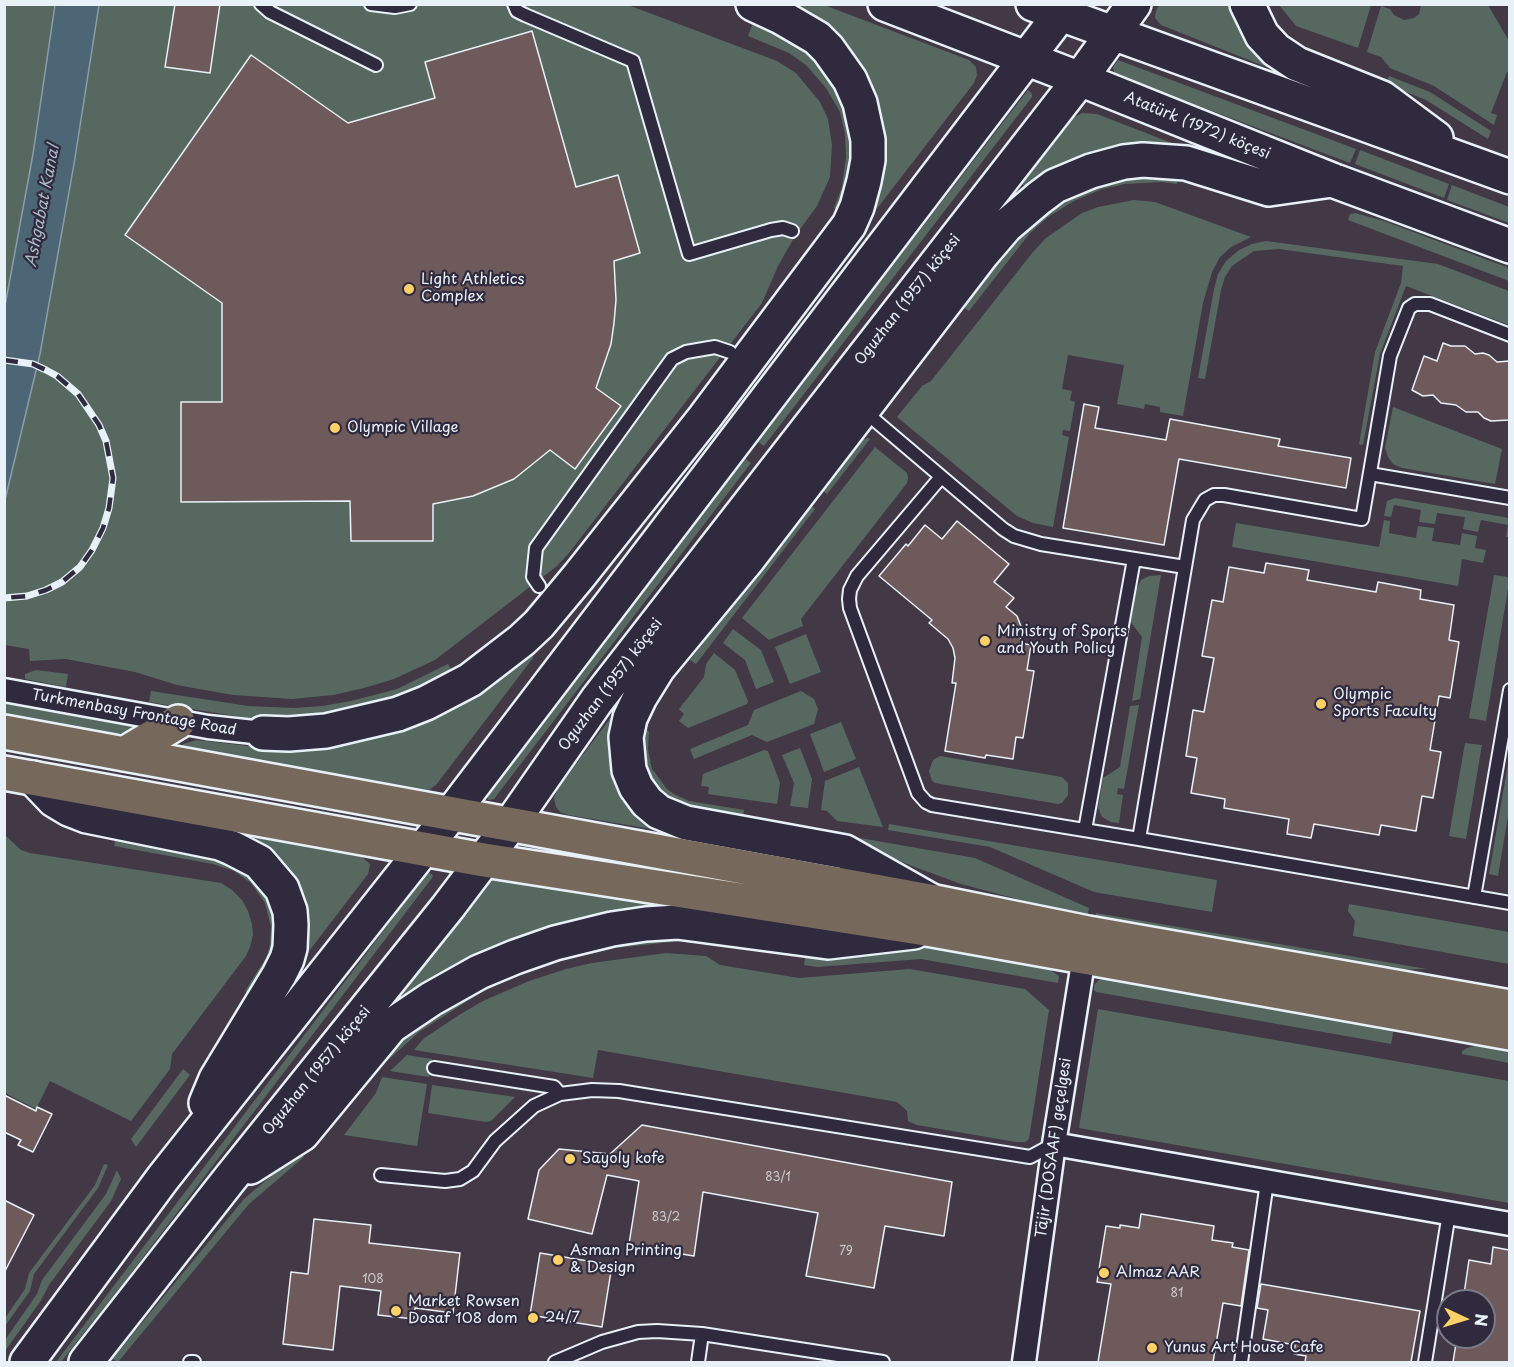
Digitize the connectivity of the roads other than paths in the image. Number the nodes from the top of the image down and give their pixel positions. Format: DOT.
graph roads {
  1 [pos="261,4"];
  2 [pos="371,4"];
  3 [pos="410,4"];
  4 [pos="514,4"];
  5 [pos="753,4"];
  6 [pos="885,4"];
  7 [pos="1134,4"];
  8 [pos="1246,4"];
  9 [pos="1054,8"];
  10 [pos="527,10"];
  11 [pos="1111,34"];
  12 [pos="1026,60"];
  13 [pos="376,65"];
  14 [pos="1080,78"];
  15 [pos="1464,159"];
  16 [pos="1509,177"];
  17 [pos="1332,180"];
  18 [pos="792,231"];
  19 [pos="1509,246"];
  20 [pos="795,299"];
  21 [pos="930,322"];
  22 [pos="1509,335"];
  23 [pos="730,352"];
  24 [pos="863,356"];
  25 [pos="766,401"];
  26 [pos="863,411"];
  27 [pos="776,469"];
  28 [pos="1370,474"];
  29 [pos="941,477"];
  30 [pos="695,493"];
  31 [pos="1509,498"];
  32 [pos="623,520"];
  33 [pos="748,559"];
  34 [pos="1134,559"];
  35 [pos="1185,567"];
  36 [pos="538,586"];
  37 [pos="1509,690"];
  38 [pos="14,692"];
  39 [pos="178,722"];
  40 [pos="13,734"];
  41 [pos="263,734"];
  42 [pos="124,754"];
  43 [pos="16,775"];
  44 [pos="452,814"];
  45 [pos="510,825"];
  46 [pos="1085,830"];
  47 [pos="1139,839"];
  48 [pos="424,849"];
  49 [pos="484,860"];
  50 [pos="1474,897"];
  51 [pos="1509,903"];
  52 [pos="934,916"];
  53 [pos="1085,945"];
  54 [pos="1509,1007"];
  55 [pos="1509,1033"];
  56 [pos="434,1068"];
  57 [pos="560,1094"];
  58 [pos="1054,1144"];
  59 [pos="188,1148"];
  60 [pos="381,1175"];
  61 [pos="228,1180"];
  62 [pos="1268,1182"];
  63 [pos="1449,1213"];
  64 [pos="1509,1224"];
  65 [pos="702,1334"];
  66 [pos="27,1362"];
  67 [pos="86,1362"];
  68 [pos="555,1362"];
  69 [pos="698,1362"];
  70 [pos="883,1362"];
  71 [pos="1024,1362"];
  72 [pos="1241,1362"];
  73 [pos="1425,1362"];
  1 -- 13 [label="lane"];
  2 -- 3 [label="lane"];
  4 -- 10 [label="lane"];
  5 -- 20 [label="main road"];
  6 -- 12 [label="main road, Atatürk (1972) köçesi"];
  7 -- 11 [label="main road, Oguzhan (1957) köçesi"];
  8 -- 15 [label="main road"];
  9 -- 11 [label="main road"];
  9 -- 12 [label="main road"];
  10 -- 18 [label="lane"];
  11 -- 14 [label="main road, Oguzhan (1957) köçesi"];
  11 -- 15 [label="main road"];
  12 -- 14 [label="main road, Atatürk (1972) köçesi"];
  12 -- 25 [label="main road"];
  14 -- 17 [label="main road, Atatürk (1972) köçesi"];
  14 -- 24 [label="main road, Oguzhan (1957) köçesi"];
  15 -- 16 [label="main road"];
  17 -- 19 [label="main road, Atatürk (1972) köçesi"];
  17 -- 21 [label="main road"];
  20 -- 25 [label="main road"];
  20 -- 32 [label="main road"];
  21 -- 24 [label="main road"];
  21 -- 26 [label="main road"];
  22 -- 28 [label="lane"];
  23 -- 36 [label="lane"];
  24 -- 27 [label="main road, Oguzhan (1957) köçesi"];
  25 -- 30 [label="main road"];
  26 -- 29 [label="lane"];
  26 -- 33 [label="main road"];
  27 -- 33 [label="main road"];
  27 -- 45 [label="main road, Oguzhan (1957) köçesi"];
  28 -- 31 [label="lane"];
  28 -- 35 [label="lane"];
  29 -- 34 [label="lane"];
  29 -- 46 [label="lane"];
  30 -- 32 [label="main road"];
  30 -- 44 [label="main road"];
  32 -- 41 [label="main road"];
  33 -- 52 [label="main road"];
  34 -- 35 [label="lane"];
  34 -- 46 [label="lane"];
  35 -- 47 [label="lane"];
  37 -- 50 [label="lane"];
  38 -- 39 [label="street, Turkmenbasy Frontage Road"];
  39 -- 41 [label="street, Turkmenbasy Frontage Road"];
  39 -- 42 [label="main road"];
  40 -- 42 [label="main road"];
  42 -- 44 [label="main road"];
  43 -- 48 [label="main road"];
  43 -- 59 [label="main road"];
  44 -- 45 [label="main road"];
  44 -- 48 [label="main road"];
  45 -- 49 [label="main road, Oguzhan (1957) köçesi"];
  45 -- 52 [label="main road"];
  46 -- 47 [label="lane"];
  47 -- 50 [label="lane"];
  48 -- 49 [label="main road"];
  48 -- 59 [label="main road"];
  49 -- 52 [label="main road"];
  49 -- 61 [label="main road, Oguzhan (1957) köçesi"];
  50 -- 51 [label="lane"];
  52 -- 53 [label="main road"];
  52 -- 61 [label="main road"];
  53 -- 54 [label="main road"];
  53 -- 55 [label="main road"];
  53 -- 58 [label="street, Täjir (DOSAAF) geçelgesi"];
  56 -- 57 [label="lane"];
  57 -- 58 [label="lane"];
  57 -- 60 [label="lane"];
  58 -- 62 [label="street"];
  58 -- 71 [label="street, Täjir (DOSAAF) geçelgesi"];
  59 -- 66 [label="main road"];
  61 -- 67 [label="main road, Oguzhan (1957) köçesi"];
  62 -- 63 [label="street"];
  62 -- 72 [label="lane"];
  63 -- 64 [label="street"];
  63 -- 73 [label="lane"];
  65 -- 68 [label="lane"];
  65 -- 69 [label="lane"];
  65 -- 70 [label="lane"];
}
